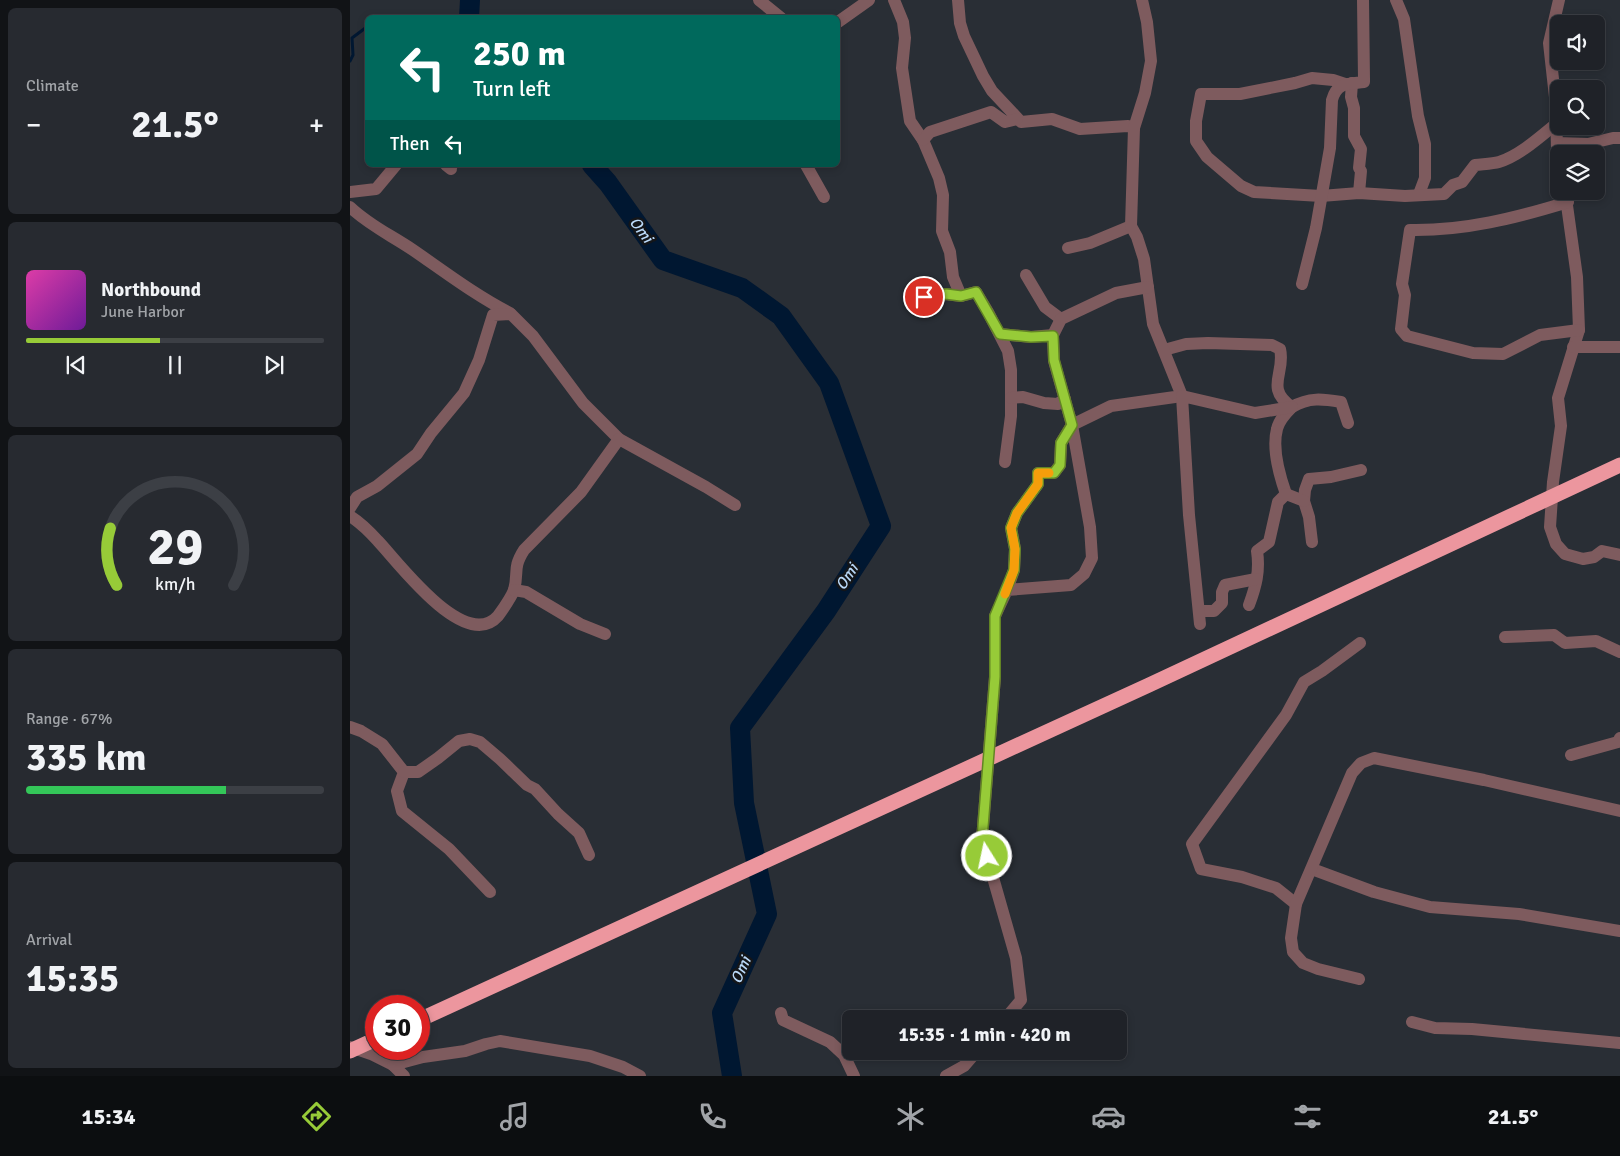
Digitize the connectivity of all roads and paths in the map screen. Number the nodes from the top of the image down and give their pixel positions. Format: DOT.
graph roads {
  1 [pos="760,0"];
  2 [pos="869,0"];
  3 [pos="894,0"];
  4 [pos="958,0"];
  5 [pos="1142,0"];
  6 [pos="1363,0"];
  7 [pos="1396,0"];
  8 [pos="1559,0"];
  9 [pos="778,15"];
  10 [pos="840,21"];
  11 [pos="1553,80"];
  12 [pos="1348,84"];
  13 [pos="1017,119"];
  14 [pos="1134,128"];
  15 [pos="1550,129"];
  16 [pos="1557,135"];
  17 [pos="1620,138"];
  18 [pos="923,140"];
  19 [pos="1557,143"];
  20 [pos="394,167"];
  21 [pos="807,167"];
  22 [pos="350,192"];
  23 [pos="1359,193"];
  24 [pos="1419,194"];
  25 [pos="1321,196"];
  26 [pos="824,197"];
  27 [pos="1558,200"];
  28 [pos="1567,200"];
  29 [pos="350,207"];
  30 [pos="1131,226"];
  31 [pos="1068,248"];
  32 [pos="1026,276"];
  33 [pos="1302,284"];
  34 [pos="1148,287"];
  35 [pos="961,296"];
  36 [pos="924,297"];
  37 [pos="511,314"];
  38 [pos="1061,319"];
  39 [pos="1579,330"];
  40 [pos="1000,334"];
  41 [pos="1053,336"];
  42 [pos="1620,347"];
  43 [pos="1573,348"];
  44 [pos="1164,350"];
  45 [pos="1182,396"];
  46 [pos="1011,398"];
  47 [pos="1065,400"];
  48 [pos="1292,407"];
  49 [pos="1348,423"];
  50 [pos="1072,425"];
  51 [pos="619,439"];
  52 [pos="1005,462"];
  53 [pos="1620,466"];
  54 [pos="1361,470"];
  55 [pos="1286,494"];
  56 [pos="1304,501"];
  57 [pos="735,505"];
  58 [pos="350,508"];
  59 [pos="350,516"];
  60 [pos="1312,542"];
  61 [pos="1620,555"];
  62 [pos="1256,579"];
  63 [pos="514,590"];
  64 [pos="1007,590"];
  65 [pos="1249,605"];
  66 [pos="605,634"];
  67 [pos="1505,638"];
  68 [pos="1360,643"];
  69 [pos="1620,652"];
  70 [pos="350,727"];
  71 [pos="1620,738"];
  72 [pos="1570,755"];
  73 [pos="404,772"];
  74 [pos="1620,811"];
  75 [pos="589,855"];
  76 [pos="1312,869"];
  77 [pos="490,892"];
  78 [pos="1296,904"];
  79 [pos="1620,931"];
  80 [pos="1359,979"];
  81 [pos="1013,1010"];
  82 [pos="781,1012"];
  83 [pos="430,1015"];
  84 [pos="1412,1022"];
  85 [pos="1620,1043"];
  86 [pos="365,1044"];
  87 [pos="350,1048"];
  88 [pos="350,1051"];
  89 [pos="969,1060"];
  90 [pos="393,1065"];
  91 [pos="404,1076"];
  92 [pos="640,1076"];
  93 [pos="854,1076"];
  94 [pos="946,1076"];
  1 -- 9 [label="street"];
  2 -- 10 [label="street"];
  3 -- 18 [label="street"];
  4 -- 13 [label="street"];
  5 -- 14 [label="street"];
  6 -- 12 [label="street"];
  7 -- 24 [label="street"];
  8 -- 11 [label="street"];
  12 -- 23 [label="street"];
  12 -- 25 [label="street"];
  12 -- 25 [label="street"];
  13 -- 14 [label="street"];
  13 -- 18 [label="street"];
  14 -- 30 [label="street"];
  15 -- 24 [label="street"];
  16 -- 19 [label="street"];
  17 -- 19 [label="street"];
  18 -- 35 [label="street"];
  20 -- 22 [label="street"];
  21 -- 26 [label="street"];
  23 -- 24 [label="street"];
  23 -- 25 [label="street"];
  25 -- 33 [label="street"];
  27 -- 39 [label="street"];
  28 -- 39 [label="street"];
  29 -- 37 [label="street"];
  30 -- 31 [label="street"];
  30 -- 34 [label="street"];
  32 -- 38 [label="street"];
  34 -- 38 [label="street"];
  34 -- 44 [label="street"];
  35 -- 36 [label="street"];
  35 -- 40 [label="street"];
  37 -- 51 [label="street"];
  37 -- 58 [label="street"];
  38 -- 41 [label="street"];
  39 -- 43 [label="street"];
  40 -- 41 [label="street"];
  40 -- 46 [label="street"];
  41 -- 47 [label="street"];
  42 -- 43 [label="street"];
  43 -- 61 [label="street"];
  44 -- 45 [label="street"];
  44 -- 48 [label="street"];
  45 -- 48 [label="street"];
  45 -- 50 [label="street"];
  45 -- 62 [label="street"];
  46 -- 47 [label="street"];
  46 -- 52 [label="street"];
  47 -- 50 [label="street"];
  48 -- 49 [label="street"];
  48 -- 55 [label="street"];
  50 -- 64 [label="street"];
  50 -- 64 [label="street"];
  51 -- 57 [label="street"];
  51 -- 63 [label="street"];
  53 -- 83 [label="highway"];
  54 -- 56 [label="street"];
  55 -- 56 [label="street"];
  55 -- 62 [label="street"];
  56 -- 60 [label="street"];
  59 -- 63 [label="street"];
  62 -- 65 [label="street"];
  63 -- 66 [label="street"];
  64 -- 81 [label="street"];
  67 -- 69 [label="street"];
  68 -- 78 [label="street"];
  70 -- 73 [label="street"];
  71 -- 72 [label="street"];
  73 -- 75 [label="street"];
  73 -- 77 [label="street"];
  74 -- 76 [label="street"];
  76 -- 78 [label="street"];
  76 -- 79 [label="street"];
  78 -- 80 [label="street"];
  82 -- 93 [label="street"];
  84 -- 85 [label="street"];
  86 -- 88 [label="highway"];
  87 -- 90 [label="street"];
  89 -- 94 [label="street"];
  90 -- 91 [label="street"];
  90 -- 92 [label="street"];
}
